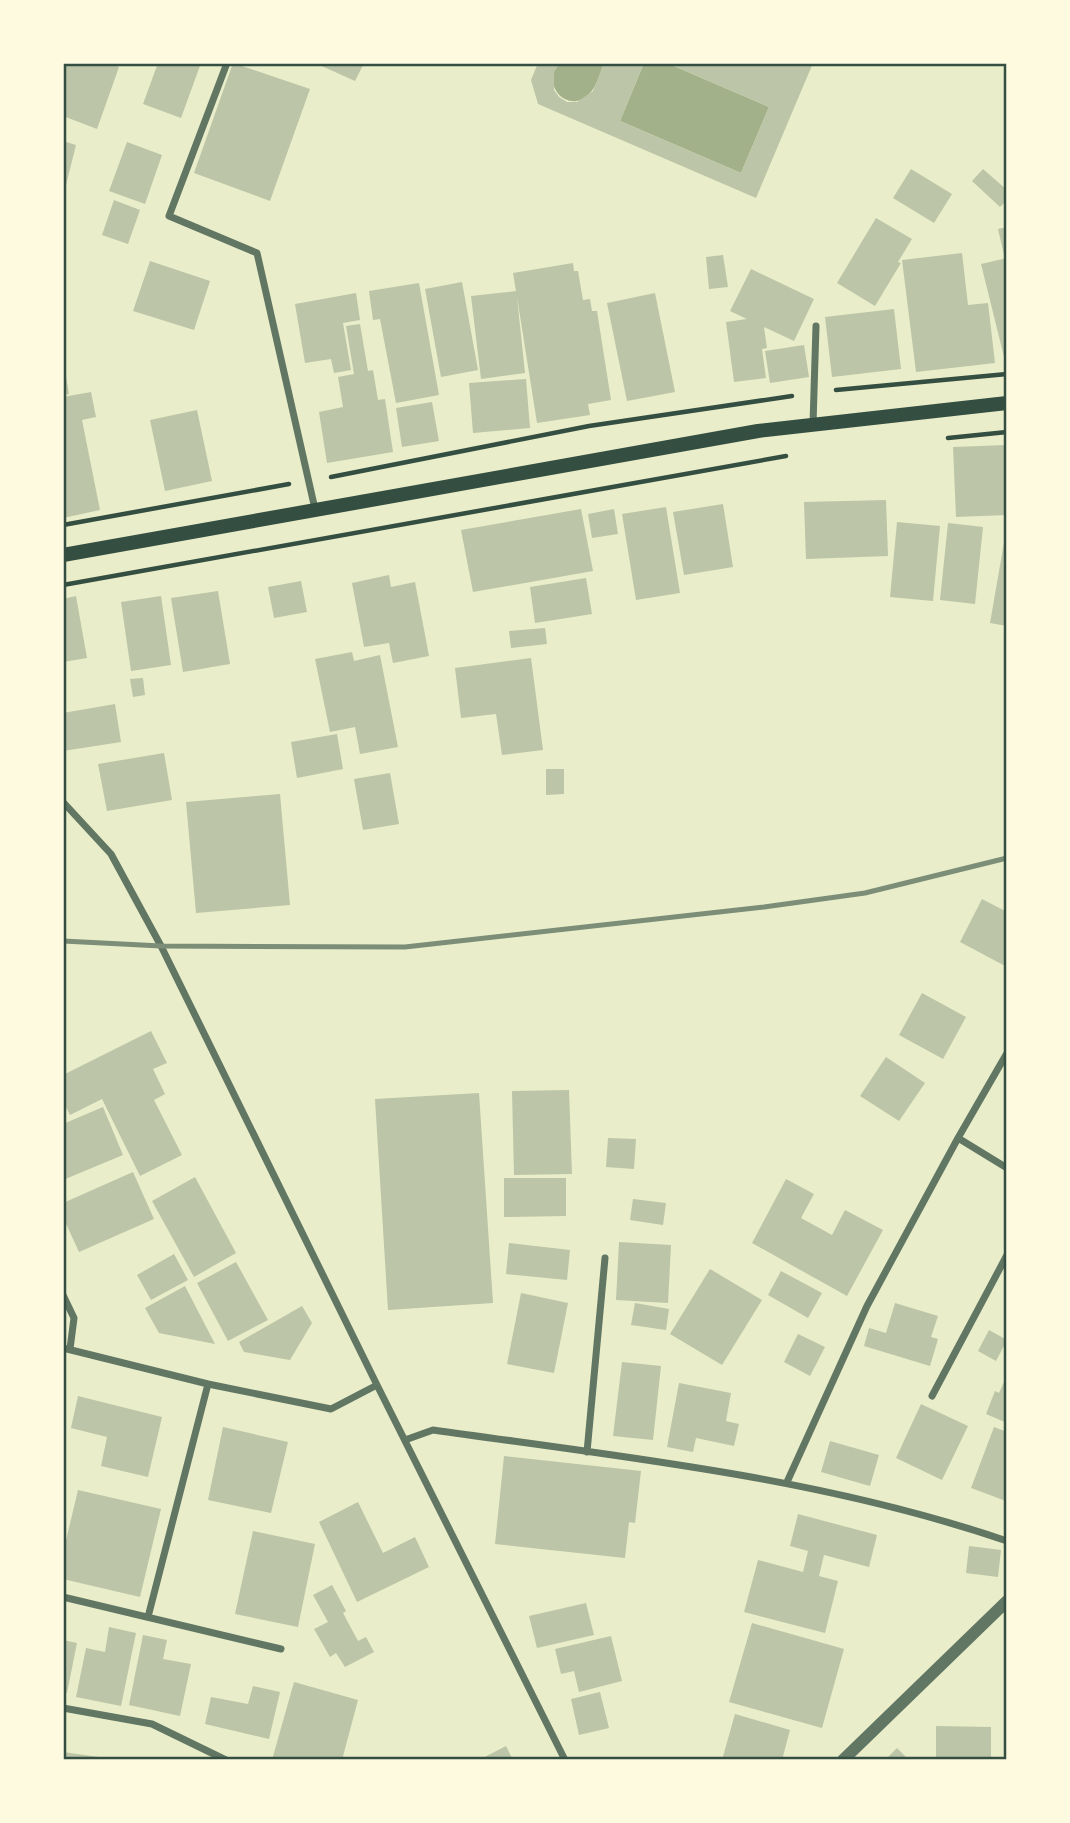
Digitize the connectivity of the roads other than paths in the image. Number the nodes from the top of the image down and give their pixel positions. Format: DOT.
graph roads {
  1 [pos="226,63"];
  2 [pos="817,326"];
  3 [pos="1007,403"];
  4 [pos="813,425"];
  5 [pos="315,510"];
  6 [pos="63,555"];
  7 [pos="63,802"];
  8 [pos="1007,1053"];
  9 [pos="958,1138"];
  10 [pos="1007,1168"];
  11 [pos="1007,1255"];
  12 [pos="605,1258"];
  13 [pos="63,1295"];
  14 [pos="66,1348"];
  15 [pos="208,1384"];
  16 [pos="377,1385"];
  17 [pos="932,1396"];
  18 [pos="405,1440"];
  19 [pos="587,1452"];
  20 [pos="786,1482"];
  21 [pos="1007,1541"];
  22 [pos="63,1597"];
  23 [pos="1007,1601"];
  24 [pos="148,1617"];
  25 [pos="281,1649"];
  26 [pos="63,1707"];
  27 [pos="226,1760"];
  28 [pos="565,1760"];
  29 [pos="843,1760"];
  1 -- 5 [label="street"];
  2 -- 4 [label="street"];
  3 -- 4 [label="main road"];
  4 -- 5 [label="main road"];
  5 -- 6 [label="main road"];
  7 -- 16 [label="street"];
  8 -- 9 [label="street"];
  9 -- 10 [label="street"];
  9 -- 20 [label="street"];
  11 -- 17 [label="street"];
  12 -- 19 [label="street"];
  13 -- 14 [label="street"];
  14 -- 15 [label="street"];
  15 -- 16 [label="street"];
  15 -- 24 [label="street"];
  16 -- 18 [label="street"];
  18 -- 19 [label="street"];
  18 -- 28 [label="street"];
  19 -- 20 [label="street"];
  20 -- 21 [label="street"];
  22 -- 24 [label="street"];
  23 -- 29 [label="street"];
  24 -- 25 [label="street"];
  26 -- 27 [label="street"];
}
